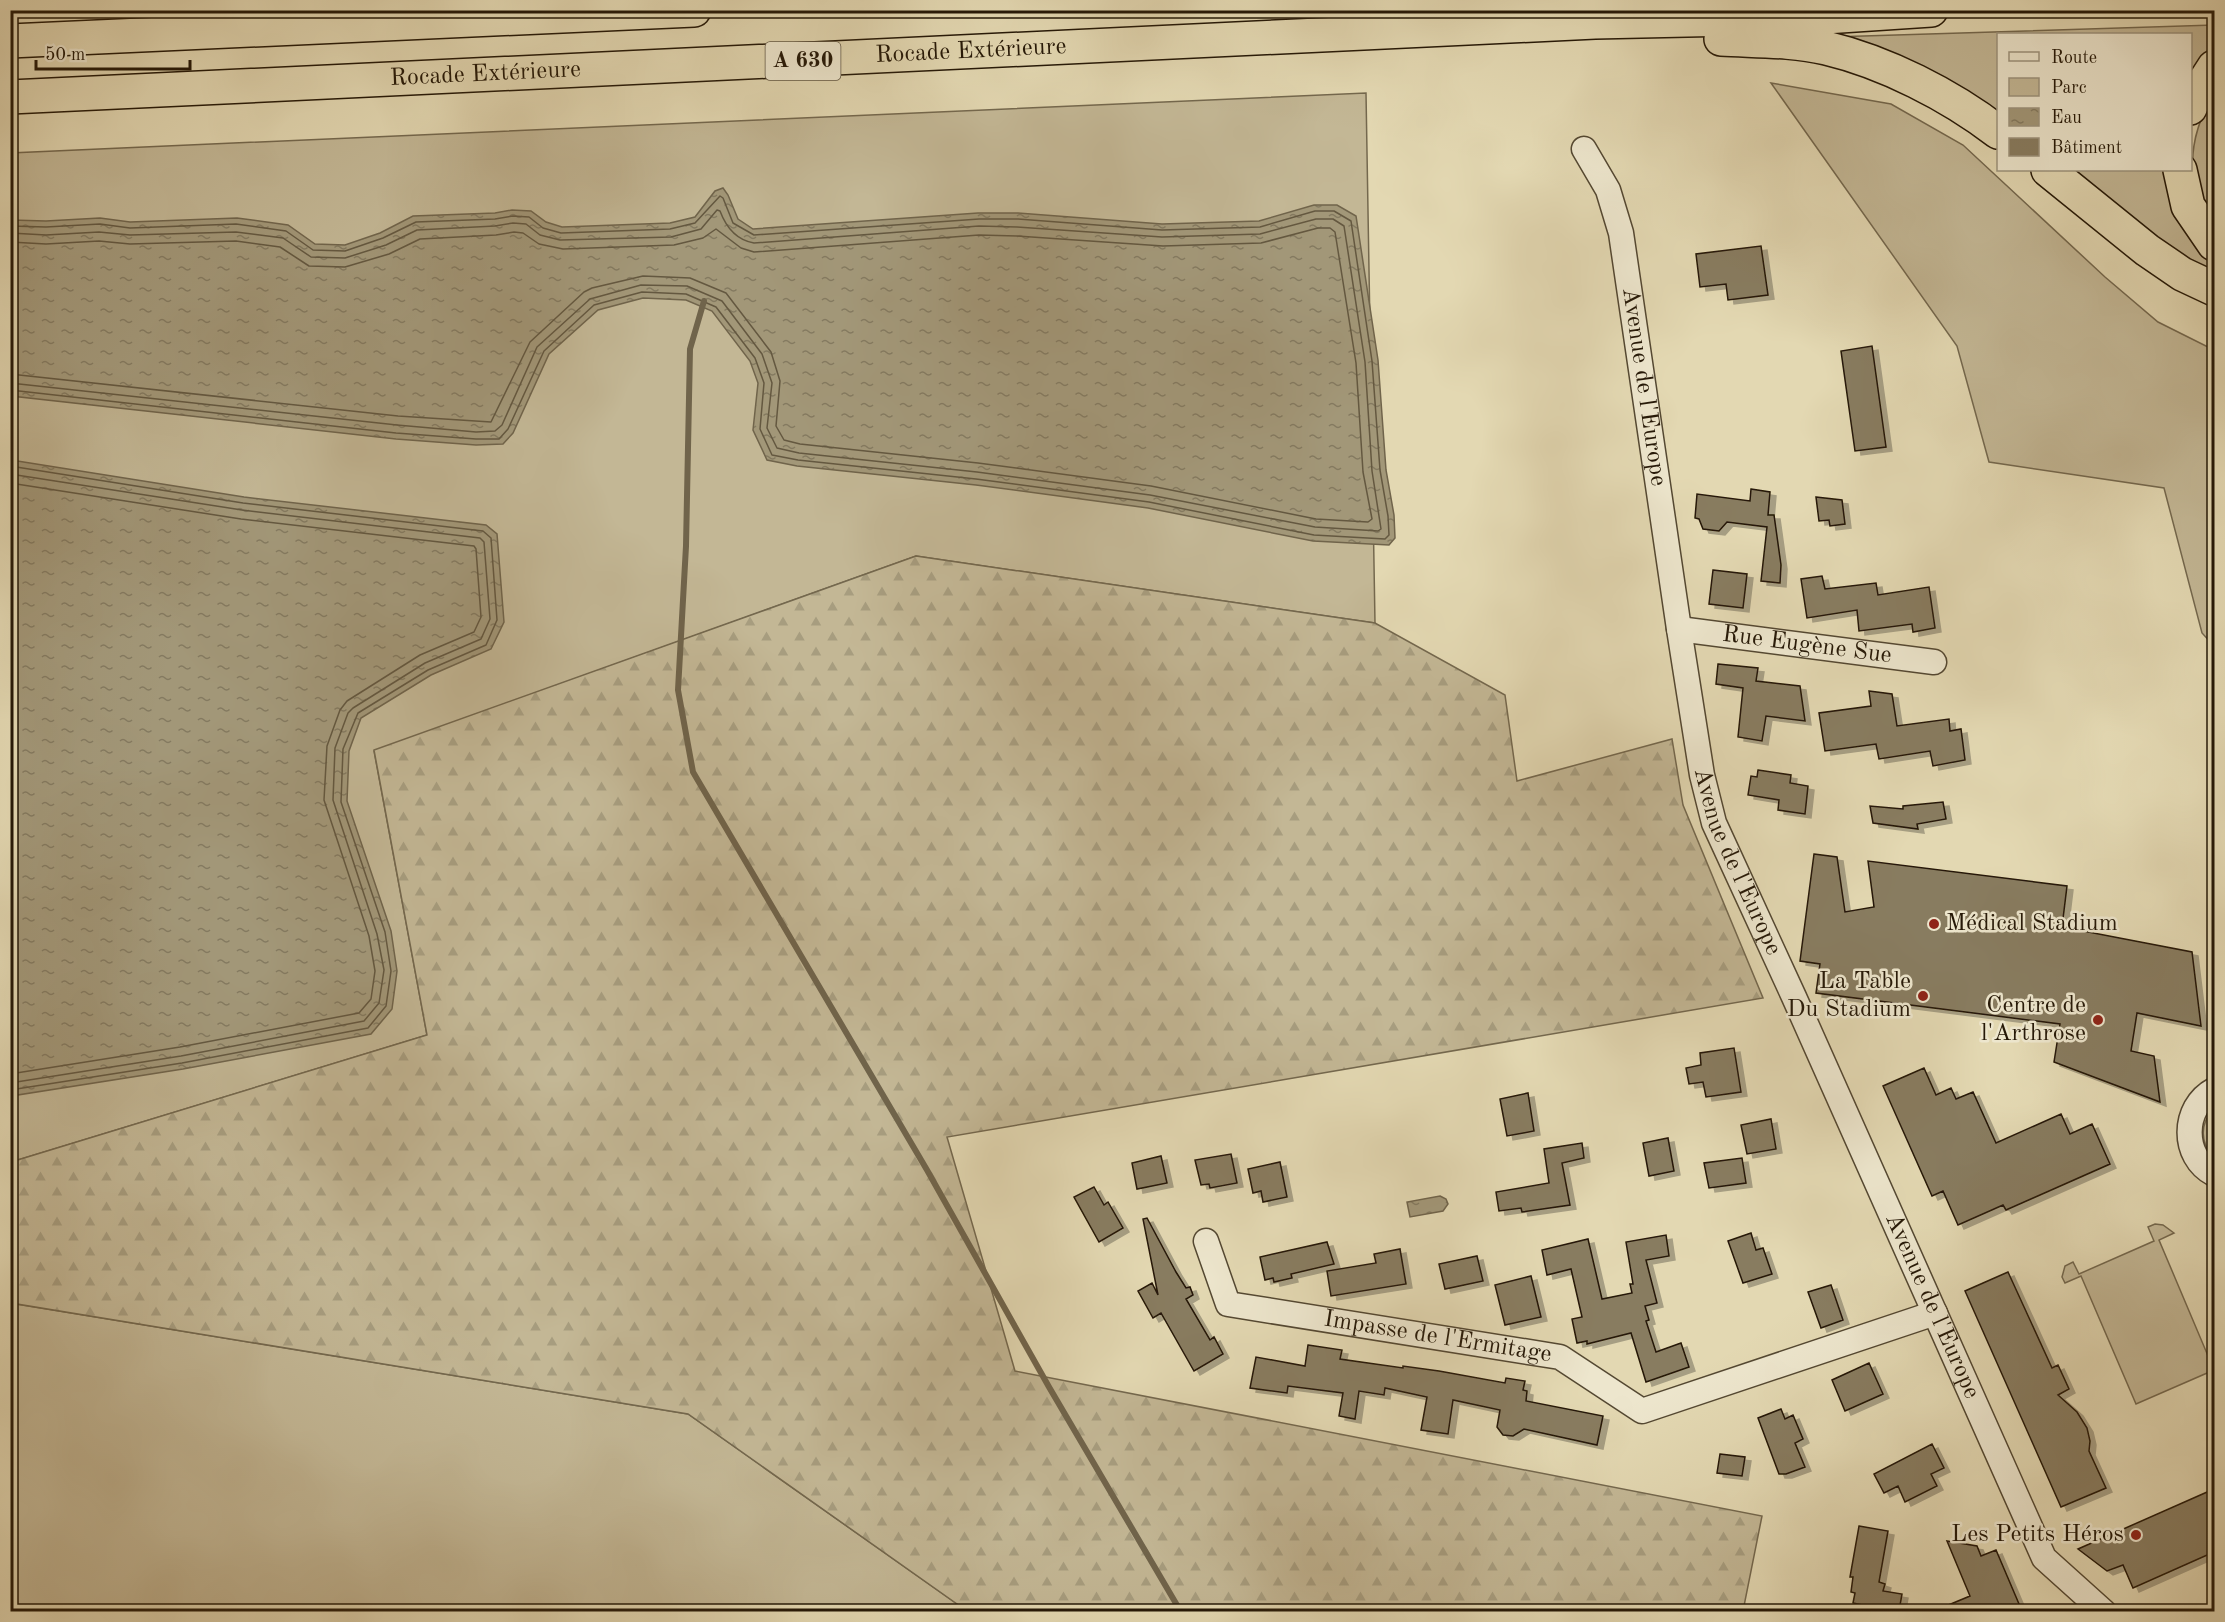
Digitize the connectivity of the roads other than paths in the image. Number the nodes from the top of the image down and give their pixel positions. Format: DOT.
graph roads {
  1 [pos="694,10"];
  2 [pos="1931,10"];
  3 [pos="1595,22"];
  4 [pos="10,41"];
  5 [pos="2214,67"];
  6 [pos="10,97"];
  7 [pos="2192,104"];
  8 [pos="1997,131"];
  9 [pos="1584,149"];
  10 [pos="2049,171"];
  11 [pos="2180,171"];
  12 [pos="2114,224"];
  13 [pos="2214,244"];
  14 [pos="2214,289"];
  15 [pos="2214,305"];
  16 [pos="1679,629"];
  17 [pos="1934,662"];
  18 [pos="2214,1090"];
  19 [pos="2214,1174"];
  20 [pos="1206,1241"];
  21 [pos="1935,1313"];
  22 [pos="2104,1611"];
  1 -- 4 [label="highway"];
  2 -- 3 [label="highway, Rocade Extérieure / A 630"];
  3 -- 6 [label="highway, Rocade Extérieure / A 630"];
  3 -- 8 [label="highway"];
  5 -- 7 [label="highway"];
  9 -- 16 [label="street, Avenue de l'Europe"];
  10 -- 12 [label="highway"];
  11 -- 13 [label="highway"];
  12 -- 14 [label="highway"];
  12 -- 15 [label="highway"];
  16 -- 17 [label="street, Rue Eugène Sue"];
  16 -- 21 [label="street, Avenue de l'Europe"];
  18 -- 19 [label="street"];
  20 -- 21 [label="street, Impasse de l'Ermitage"];
  21 -- 22 [label="street, Avenue de l'Europe"];
}
